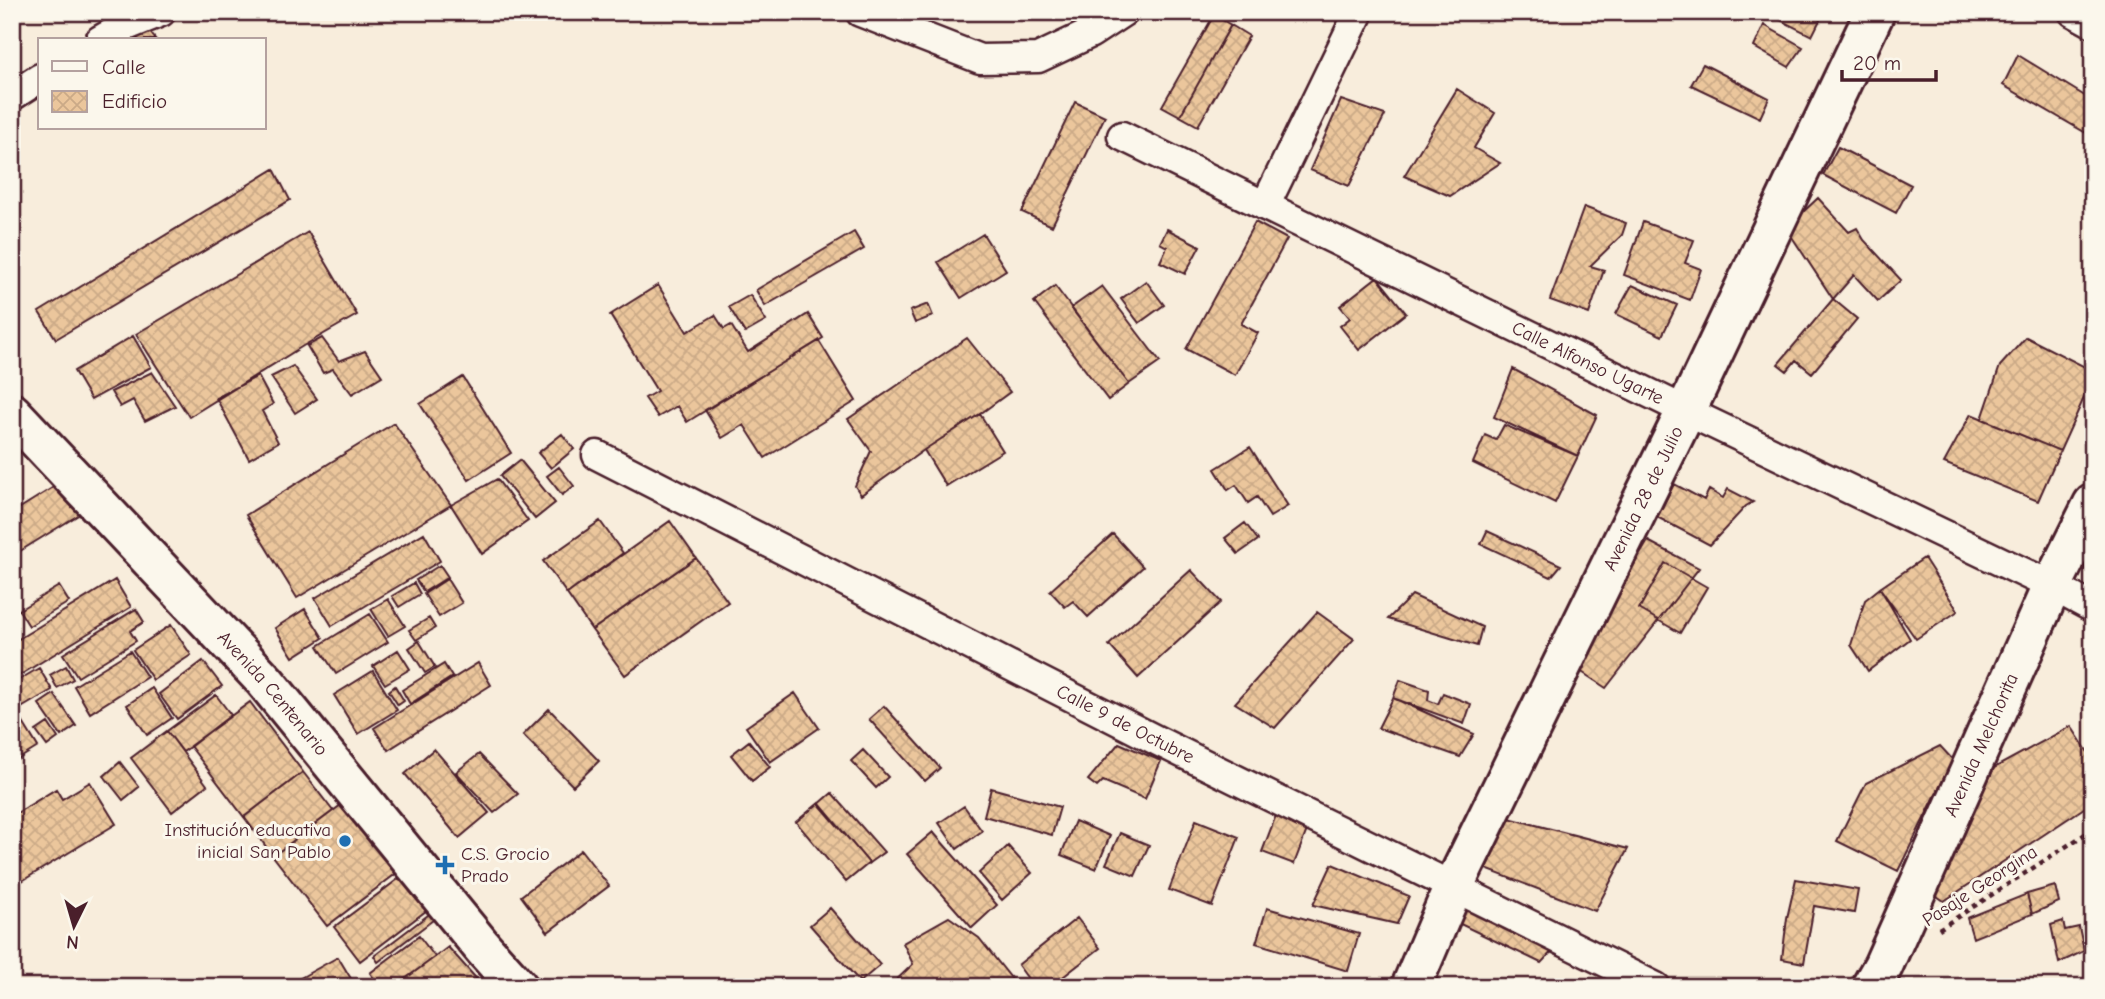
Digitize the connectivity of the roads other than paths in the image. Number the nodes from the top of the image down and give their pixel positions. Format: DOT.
graph roads {
  1 [pos="161,12"];
  2 [pos="860,12"];
  3 [pos="1123,12"];
  4 [pos="1359,12"];
  5 [pos="1875,12"];
  6 [pos="2073,12"];
  7 [pos="2093,23"];
  8 [pos="103,38"];
  9 [pos="38,79"];
  10 [pos="12,96"];
  11 [pos="1122,136"];
  12 [pos="1265,206"];
  13 [pos="1686,411"];
  14 [pos="12,413"];
  15 [pos="597,455"];
  16 [pos="2093,504"];
  17 [pos="2052,586"];
  18 [pos="2093,608"];
  19 [pos="1454,886"];
  20 [pos="518,987"];
  21 [pos="1411,987"];
  22 [pos="1656,987"];
  23 [pos="1871,987"];
  1 -- 8 [label="street"];
  2 -- 3 [label="street"];
  4 -- 12 [label="street"];
  5 -- 13 [label="main road, Avenida 28 de Julio"];
  6 -- 7 [label="street"];
  9 -- 10 [label="street"];
  11 -- 12 [label="street, Calle Alfonso Ugarte"];
  12 -- 13 [label="street, Calle Alfonso Ugarte"];
  13 -- 17 [label="street, Calle Alfonso Ugarte"];
  13 -- 19 [label="main road, Avenida 28 de Julio"];
  14 -- 20 [label="main road, Avenida Centenario"];
  15 -- 19 [label="street, Calle 9 de Octubre"];
  16 -- 17 [label="main road, Avenida Melchorita"];
  17 -- 18 [label="street, Calle Alfonso Ugarte"];
  17 -- 23 [label="main road, Avenida Melchorita"];
  19 -- 21 [label="main road, Avenida 28 de Julio"];
  19 -- 22 [label="street, Calle 9 de Octubre"];
}
